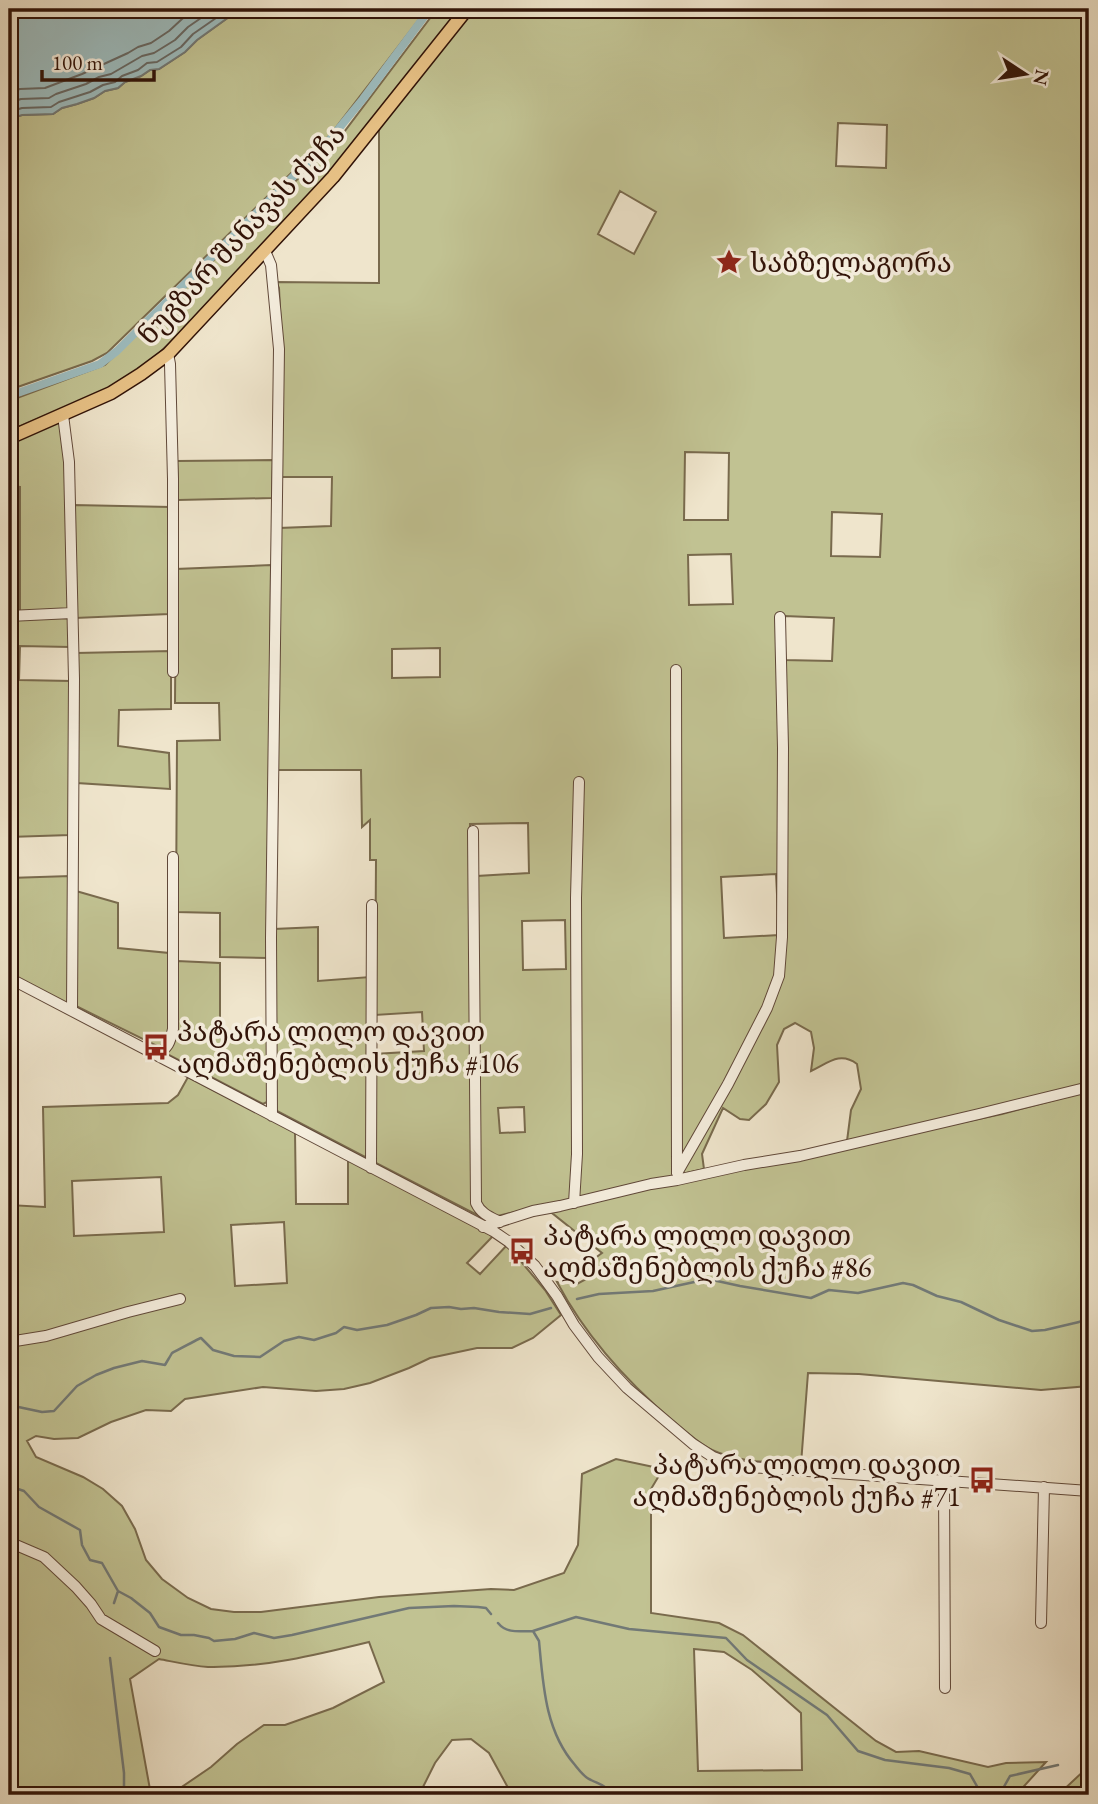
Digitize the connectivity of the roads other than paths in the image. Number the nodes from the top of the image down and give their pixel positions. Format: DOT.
graph roads {
  1 [pos="467,9"];
  2 [pos="265,251"];
  3 [pos="168,354"];
  4 [pos="63,415"];
  5 [pos="9,438"];
  6 [pos="72,613"];
  7 [pos="9,616"];
  8 [pos="780,617"];
  9 [pos="676,670"];
  10 [pos="173,672"];
  11 [pos="579,782"];
  12 [pos="473,831"];
  13 [pos="173,857"];
  14 [pos="372,905"];
  15 [pos="9,978"];
  16 [pos="72,1011"];
  17 [pos="156,1055"];
  18 [pos="1089,1087"];
  19 [pos="272,1116"];
  20 [pos="371,1168"];
  21 [pos="677,1176"];
  22 [pos="574,1203"];
  23 [pos="500,1222"];
  24 [pos="482,1227"];
  25 [pos="180,1299"];
  26 [pos="9,1342"];
  27 [pos="944,1481"];
  28 [pos="1044,1487"];
  29 [pos="1089,1491"];
  30 [pos="9,1542"];
  31 [pos="1041,1623"];
  32 [pos="155,1651"];
  33 [pos="945,1688"];
  1 -- 2 [label="main road, ნუგზარ შანავას ქუჩა"];
  2 -- 3 [label="main road, ნუგზარ შანავას ქუჩა"];
  2 -- 19 [label="street"];
  3 -- 4 [label="main road, ნუგზარ შანავას ქუჩა"];
  3 -- 10 [label="street"];
  4 -- 5 [label="main road, ნუგზარ შანავას ქუჩა"];
  4 -- 6 [label="street"];
  6 -- 7 [label="street"];
  6 -- 16 [label="street"];
  8 -- 21 [label="street"];
  9 -- 21 [label="street"];
  11 -- 22 [label="street"];
  12 -- 23 [label="street"];
  13 -- 17 [label="street"];
  14 -- 20 [label="street"];
  15 -- 16 [label="street"];
  16 -- 17 [label="street"];
  17 -- 19 [label="street"];
  18 -- 21 [label="street"];
  19 -- 20 [label="street"];
  20 -- 24 [label="street"];
  21 -- 22 [label="street"];
  22 -- 23 [label="street"];
  23 -- 24 [label="street"];
  24 -- 27 [label="street"];
  25 -- 26 [label="street"];
  27 -- 28 [label="street"];
  27 -- 33 [label="street"];
  28 -- 29 [label="street"];
  28 -- 31 [label="street"];
  30 -- 32 [label="street"];
}
